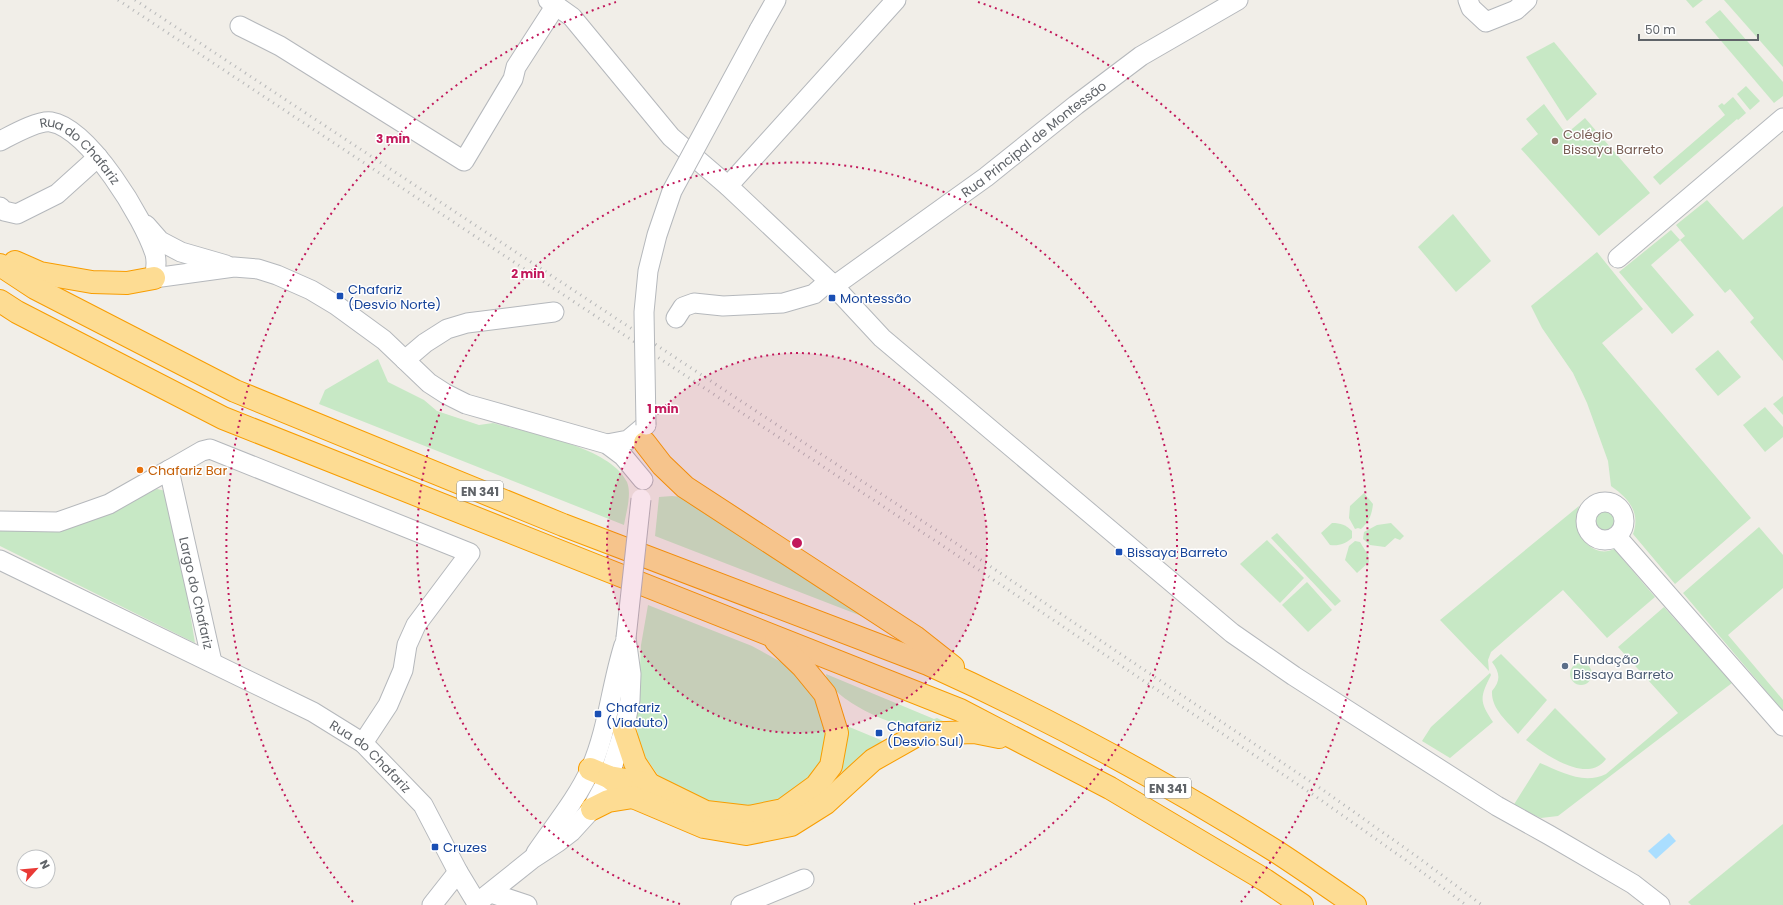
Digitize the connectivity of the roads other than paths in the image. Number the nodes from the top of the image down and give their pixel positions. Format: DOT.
graph roads {
  1 [pos="776,0"];
  2 [pos="896,0"];
  3 [pos="1238,0"];
  4 [pos="1468,0"];
  5 [pos="1527,0"];
  6 [pos="552,3"];
  7 [pos="879,7"];
  8 [pos="240,26"];
  9 [pos="1783,118"];
  10 [pos="0,141"];
  11 [pos="98,157"];
  12 [pos="728,186"];
  13 [pos="0,207"];
  14 [pos="140,218"];
  15 [pos="0,253"];
  16 [pos="1618,258"];
  17 [pos="0,265"];
  18 [pos="234,267"];
  19 [pos="154,278"];
  20 [pos="831,283"];
  21 [pos="0,301"];
  22 [pos="554,312"];
  23 [pos="676,318"];
  24 [pos="405,360"];
  25 [pos="646,434"];
  26 [pos="607,444"];
  27 [pos="623,456"];
  28 [pos="169,470"];
  29 [pos="642,489"];
  30 [pos="0,521"];
  31 [pos="1617,536"];
  32 [pos="0,560"];
  33 [pos="768,633"];
  34 [pos="626,638"];
  35 [pos="212,662"];
  36 [pos="974,684"];
  37 [pos="1783,726"];
  38 [pos="624,730"];
  39 [pos="1024,742"];
  40 [pos="363,743"];
  41 [pos="600,773"];
  42 [pos="641,791"];
  43 [pos="592,809"];
  44 [pos="532,859"];
  45 [pos="458,872"];
  46 [pos="804,880"];
  47 [pos="482,900"];
  48 [pos="432,905"];
  49 [pos="527,905"];
  50 [pos="741,905"];
  51 [pos="1302,905"];
  52 [pos="1355,905"];
  53 [pos="1660,905"];
  1 -- 25 [label="street, bridge"];
  2 -- 7 [label="street"];
  3 -- 20 [label="street, Rua Principal de Montessão"];
  4 -- 5 [label="street"];
  6 -- 8 [label="street"];
  6 -- 12 [label="street"];
  7 -- 12 [label="street"];
  9 -- 16 [label="street"];
  10 -- 11 [label="street, Rua do Chafariz"];
  11 -- 13 [label="street"];
  11 -- 14 [label="street, Rua do Chafariz"];
  12 -- 20 [label="street"];
  14 -- 18 [label="street, Rua do Chafariz"];
  14 -- 19 [label="street, Rua do Chafariz"];
  15 -- 19 [label="highway"];
  17 -- 36 [label="highway, EN 341"];
  18 -- 19 [label="street"];
  18 -- 24 [label="street"];
  20 -- 23 [label="street, Rua Principal de Montessão"];
  20 -- 53 [label="street"];
  21 -- 33 [label="highway, EN 341"];
  22 -- 24 [label="street"];
  24 -- 26 [label="street"];
  25 -- 26 [label="street"];
  25 -- 27 [label="street"];
  25 -- 29 [label="street"];
  25 -- 36 [label="highway"];
  26 -- 27 [label="street"];
  27 -- 29 [label="street"];
  28 -- 30 [label="street"];
  28 -- 35 [label="street, Largo do Chafariz"];
  28 -- 40 [label="street"];
  29 -- 34 [label="street, bridge"];
  31 -- 37 [label="street"];
  32 -- 35 [label="street, Largo do Chafariz"];
  33 -- 39 [label="highway, EN 341"];
  33 -- 42 [label="highway"];
  34 -- 38 [label="street"];
  34 -- 41 [label="street"];
  35 -- 40 [label="street, Rua do Chafariz"];
  36 -- 52 [label="highway, EN 341"];
  38 -- 41 [label="street"];
  38 -- 42 [label="highway"];
  39 -- 42 [label="highway"];
  39 -- 51 [label="highway, EN 341"];
  40 -- 45 [label="street, Rua do Chafariz"];
  41 -- 42 [label="highway"];
  41 -- 43 [label="street"];
  41 -- 44 [label="street"];
  42 -- 43 [label="highway"];
  43 -- 44 [label="street"];
  44 -- 47 [label="street"];
  45 -- 47 [label="street, Rua do Chafariz"];
  45 -- 48 [label="street"];
  46 -- 50 [label="street"];
  47 -- 49 [label="street"];
}
